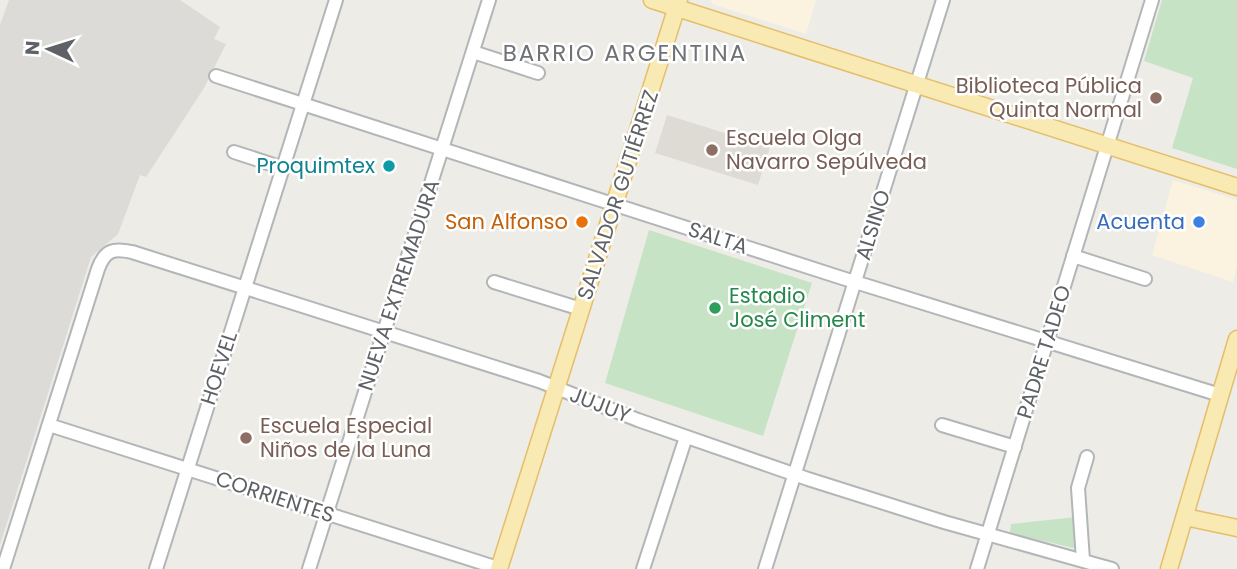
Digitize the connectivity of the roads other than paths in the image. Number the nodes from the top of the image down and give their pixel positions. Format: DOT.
graph roads {
  1 [pos="336,0"];
  2 [pos="489,0"];
  3 [pos="652,0"];
  4 [pos="943,0"];
  5 [pos="1153,0"];
  6 [pos="678,4"];
  7 [pos="473,52"];
  8 [pos="538,73"];
  9 [pos="216,76"];
  10 [pos="917,85"];
  11 [pos="303,104"];
  12 [pos="1108,146"];
  13 [pos="442,148"];
  14 [pos="234,152"];
  15 [pos="283,168"];
  16 [pos="1237,187"];
  17 [pos="614,205"];
  18 [pos="1073,256"];
  19 [pos="1145,279"];
  20 [pos="494,282"];
  21 [pos="856,282"];
  22 [pos="246,287"];
  23 [pos="581,309"];
  24 [pos="384,331"];
  25 [pos="1237,339"];
  26 [pos="1047,341"];
  27 [pos="1232,371"];
  28 [pos="556,389"];
  29 [pos="1220,395"];
  30 [pos="49,425"];
  31 [pos="942,425"];
  32 [pos="686,437"];
  33 [pos="1015,447"];
  34 [pos="1087,457"];
  35 [pos="187,469"];
  36 [pos="796,475"];
  37 [pos="327,514"];
  38 [pos="1185,517"];
  39 [pos="1237,528"];
  40 [pos="988,534"];
  41 [pos="1083,560"];
  42 [pos="3,569"];
  43 [pos="156,569"];
  44 [pos="309,569"];
  45 [pos="500,569"];
  46 [pos="643,569"];
  47 [pos="765,569"];
  48 [pos="977,569"];
  49 [pos="1112,569"];
  50 [pos="1169,569"];
  1 -- 11 [label="street, HOEVEL"];
  2 -- 7 [label="street, NUEVA EXTREMADURA"];
  3 -- 6 [label="main road"];
  4 -- 10 [label="street, ALSINO"];
  5 -- 12 [label="street, PADRE TADEO"];
  6 -- 10 [label="main road"];
  6 -- 17 [label="main road, SALVADOR GUTIÉRREZ"];
  7 -- 8 [label="street"];
  7 -- 13 [label="street, NUEVA EXTREMADURA"];
  9 -- 11 [label="street, SALTA"];
  10 -- 12 [label="main road"];
  10 -- 21 [label="street, ALSINO"];
  11 -- 13 [label="street, SALTA"];
  11 -- 15 [label="street, HOEVEL"];
  12 -- 16 [label="main road"];
  12 -- 18 [label="street, PADRE TADEO"];
  13 -- 17 [label="street, SALTA"];
  13 -- 24 [label="street, NUEVA EXTREMADURA"];
  14 -- 15 [label="street"];
  15 -- 22 [label="street, HOEVEL"];
  17 -- 21 [label="street, SALTA"];
  17 -- 23 [label="main road, SALVADOR GUTIÉRREZ"];
  18 -- 19 [label="street, PADRE TADEO"];
  18 -- 26 [label="street, PADRE TADEO"];
  20 -- 23 [label="street, SALVADOR GUTIÉRREZ"];
  21 -- 26 [label="street, SALTA"];
  21 -- 36 [label="street, ALSINO"];
  22 -- 24 [label="street, JUJUY"];
  22 -- 30 [label="street, JUJUY"];
  22 -- 35 [label="street, HOEVEL"];
  23 -- 28 [label="main road, SALVADOR GUTIÉRREZ"];
  24 -- 28 [label="street, JUJUY"];
  24 -- 37 [label="street, NUEVA EXTREMADURA"];
  25 -- 27 [label="main road"];
  26 -- 29 [label="street, SALTA"];
  26 -- 33 [label="street, PADRE TADEO"];
  27 -- 29 [label="main road"];
  28 -- 32 [label="street, JUJUY"];
  28 -- 45 [label="main road, SALVADOR GUTIÉRREZ"];
  29 -- 38 [label="main road"];
  30 -- 35 [label="street, CORRIENTES"];
  30 -- 42 [label="street"];
  31 -- 33 [label="street, PADRE TADEO"];
  32 -- 36 [label="street, JUJUY"];
  32 -- 46 [label="street"];
  33 -- 40 [label="street, PADRE TADEO"];
  34 -- 41 [label="street"];
  35 -- 37 [label="street, CORRIENTES"];
  35 -- 43 [label="street, HOEVEL"];
  36 -- 40 [label="street, JUJUY"];
  36 -- 47 [label="street, ALSINO"];
  37 -- 44 [label="street, NUEVA EXTREMADURA"];
  37 -- 45 [label="street, CORRIENTES"];
  38 -- 39 [label="main road"];
  38 -- 50 [label="main road"];
  40 -- 41 [label="street, JUJUY"];
  40 -- 48 [label="street, PADRE TADEO"];
  41 -- 49 [label="street, JUJUY"];
}
